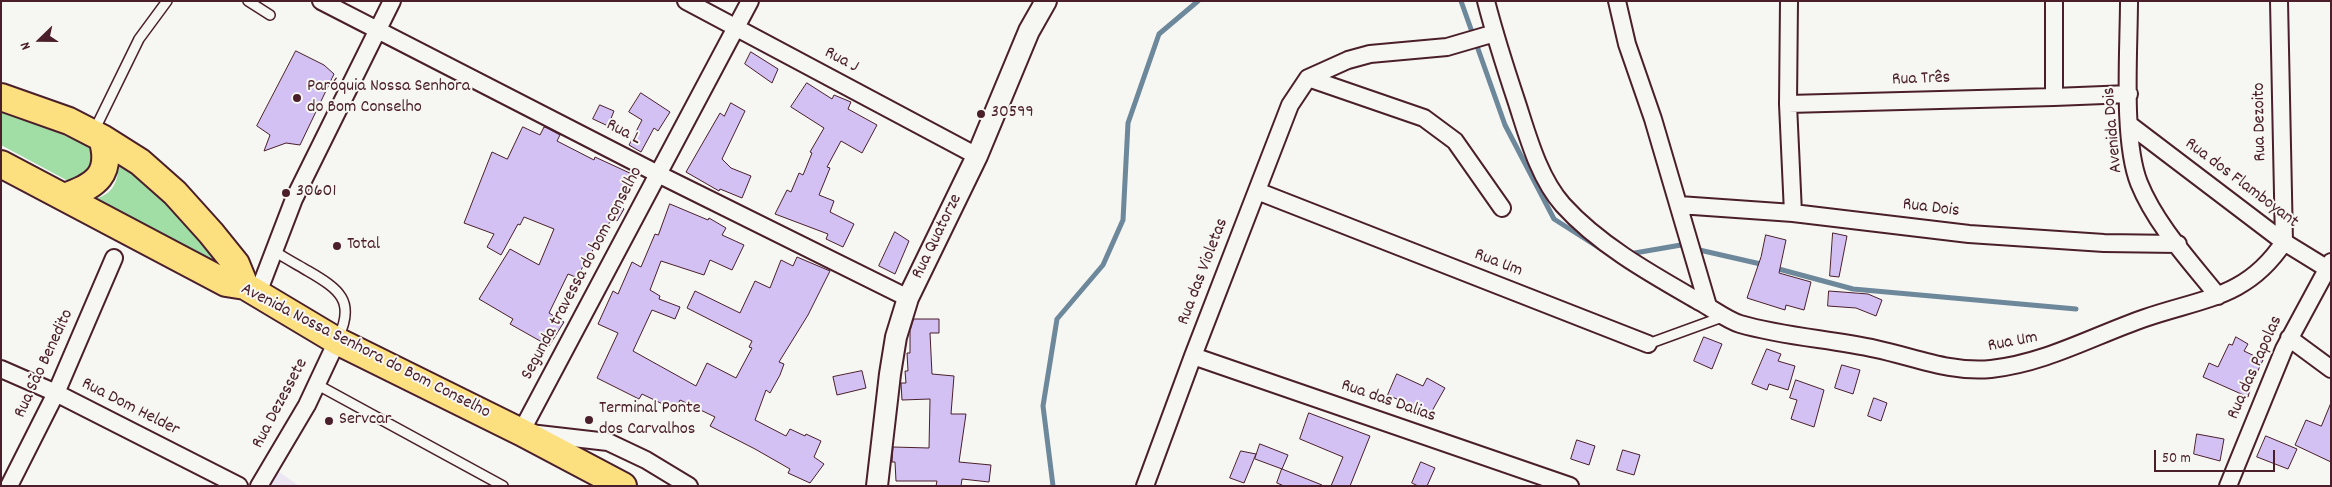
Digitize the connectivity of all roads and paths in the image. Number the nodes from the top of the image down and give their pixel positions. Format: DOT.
graph roads {
  1 [pos="167,1"];
  2 [pos="248,1"];
  3 [pos="321,1"];
  4 [pos="392,1"];
  5 [pos="686,1"];
  6 [pos="750,1"];
  7 [pos="1046,1"];
  8 [pos="1486,1"];
  9 [pos="1617,1"];
  10 [pos="1789,1"];
  11 [pos="2054,1"];
  12 [pos="2129,1"];
  13 [pos="2279,1"];
  14 [pos="270,15"];
  15 [pos="736,27"];
  16 [pos="376,30"];
  17 [pos="1495,33"];
  18 [pos="1308,78"];
  19 [pos="2129,94"];
  20 [pos="1,97"];
  21 [pos="2054,97"];
  22 [pos="1788,104"];
  23 [pos="2130,125"];
  24 [pos="97,136"];
  25 [pos="977,156"];
  26 [pos="1,164"];
  27 [pos="658,174"];
  28 [pos="1257,191"];
  29 [pos="64,197"];
  30 [pos="1679,205"];
  31 [pos="1502,208"];
  32 [pos="1793,213"];
  33 [pos="2284,242"];
  34 [pos="2178,244"];
  35 [pos="274,251"];
  36 [pos="114,258"];
  37 [pos="2330,268"];
  38 [pos="251,289"];
  39 [pos="2218,296"];
  40 [pos="908,298"];
  41 [pos="1708,306"];
  42 [pos="1725,316"];
  43 [pos="2290,338"];
  44 [pos="337,341"];
  45 [pos="1648,344"];
  46 [pos="1192,356"];
  47 [pos="1,369"];
  48 [pos="2331,369"];
  49 [pos="316,384"];
  50 [pos="56,393"];
  51 [pos="521,432"];
  52 [pos="15,484"];
  53 [pos="616,484"];
  54 [pos="239,486"];
  55 [pos="259,486"];
  56 [pos="503,486"];
  57 [pos="688,486"];
  58 [pos="877,486"];
  59 [pos="1145,486"];
  60 [pos="1570,486"];
  61 [pos="2228,486"];
  1 -- 24 [label="lane"];
  2 -- 14 [label="lane"];
  3 -- 16 [label="street, Rua L"];
  4 -- 16 [label="street"];
  5 -- 15 [label="street, Rua J"];
  6 -- 15 [label="street, Segunda travessa do bom conselho"];
  7 -- 25 [label="street, Rua Quatorze"];
  8 -- 17 [label="street, Rua Um"];
  9 -- 30 [label="street"];
  10 -- 22 [label="street"];
  11 -- 21 [label="street"];
  12 -- 19 [label="street, Avenida Dois"];
  13 -- 33 [label="street, Rua Dezoito"];
  15 -- 25 [label="street, Rua J"];
  15 -- 27 [label="street, Segunda travessa do bom conselho"];
  16 -- 27 [label="street, Rua L"];
  16 -- 35 [label="street"];
  17 -- 18 [label="street"];
  17 -- 41 [label="street, Rua Um"];
  18 -- 28 [label="street, Rua das Violetas"];
  18 -- 31 [label="street"];
  19 -- 21 [label="street, Rua Três"];
  19 -- 23 [label="street, Avenida Dois"];
  20 -- 24 [label="main road"];
  21 -- 22 [label="street, Rua Três"];
  22 -- 32 [label="street"];
  23 -- 33 [label="street, Rua dos Flamboyant"];
  23 -- 34 [label="street, Avenida Dois"];
  24 -- 29 [label="main road"];
  24 -- 38 [label="main road"];
  25 -- 40 [label="street, Rua Quatorze"];
  26 -- 29 [label="main road, Avenida Nossa Senhora do Bom Conselho"];
  27 -- 40 [label="street, Rua L"];
  27 -- 51 [label="street, Segunda travessa do bom conselho"];
  28 -- 45 [label="street, Rua Um"];
  28 -- 46 [label="street, Rua das Violetas"];
  29 -- 38 [label="main road, Avenida Nossa Senhora do Bom Conselho"];
  30 -- 32 [label="street, Rua Dois"];
  30 -- 41 [label="street"];
  32 -- 34 [label="street, Rua Dois"];
  33 -- 37 [label="street, Rua dos Flamboyant"];
  33 -- 39 [label="street, Rua Um"];
  34 -- 39 [label="street, Avenida Dois"];
  35 -- 38 [label="street"];
  35 -- 44 [label="lane"];
  36 -- 50 [label="street, Rua São Benedito"];
  37 -- 43 [label="street, Rua das Papolas"];
  38 -- 44 [label="main road, Avenida Nossa Senhora do Bom Conselho"];
  39 -- 42 [label="street, Rua Um"];
  40 -- 58 [label="street, Rua Quatorze"];
  41 -- 42 [label="street, Rua Um"];
  42 -- 45 [label="lane, Rua Um"];
  43 -- 48 [label="street"];
  43 -- 61 [label="street, Rua das Papolas"];
  44 -- 49 [label="street, Rua Dezessete"];
  44 -- 51 [label="main road, Avenida Nossa Senhora do Bom Conselho"];
  46 -- 59 [label="street, Rua das Violetas"];
  46 -- 60 [label="street, Rua das Dalias"];
  47 -- 50 [label="street, Rua Dom Helder"];
  49 -- 55 [label="street, Rua Dezessete"];
  49 -- 56 [label="lane"];
  50 -- 52 [label="street, Rua São Benedito"];
  50 -- 54 [label="street, Rua Dom Helder"];
  51 -- 53 [label="main road, Avenida Nossa Senhora do Bom Conselho"];
  51 -- 57 [label="street"];
}
